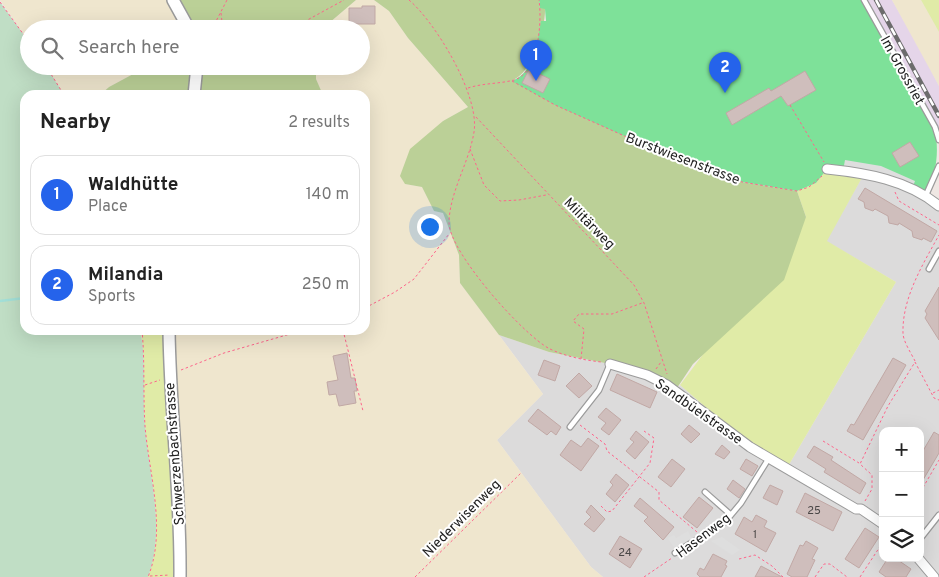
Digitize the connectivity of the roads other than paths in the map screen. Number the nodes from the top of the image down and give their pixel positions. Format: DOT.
graph roads {
  1 [pos="173,0"];
  2 [pos="864,0"];
  3 [pos="184,20"];
  4 [pos="195,75"];
  5 [pos="194,90"];
  6 [pos="939,140"];
  7 [pos="939,166"];
  8 [pos="827,169"];
  9 [pos="926,195"];
  10 [pos="939,206"];
  11 [pos="939,251"];
  12 [pos="929,269"];
  13 [pos="169,335"];
  14 [pos="610,364"];
  15 [pos="570,427"];
  16 [pos="769,458"];
  17 [pos="705,492"];
  18 [pos="731,515"];
  19 [pos="939,515"];
  20 [pos="879,521"];
  21 [pos="924,534"];
  22 [pos="675,553"];
  23 [pos="921,562"];
  24 [pos="180,576"];
  25 [pos="934,577"];
  1 -- 3 [label="street"];
  2 -- 6 [label="lane, Im Grossriet"];
  4 -- 5 [label="street"];
  7 -- 9 [label="lane"];
  8 -- 9 [label="street"];
  9 -- 10 [label="street"];
  11 -- 12 [label="lane"];
  13 -- 24 [label="street, Schwerzenbachstrasse"];
  14 -- 15 [label="lane"];
  14 -- 16 [label="street, Sandbüelstrasse"];
  16 -- 18 [label="lane, Hasenweg"];
  16 -- 20 [label="street, Sandbüelstrasse"];
  17 -- 18 [label="lane"];
  18 -- 22 [label="lane, Hasenweg"];
  19 -- 21 [label="lane"];
  23 -- 25 [label="street"];
}
